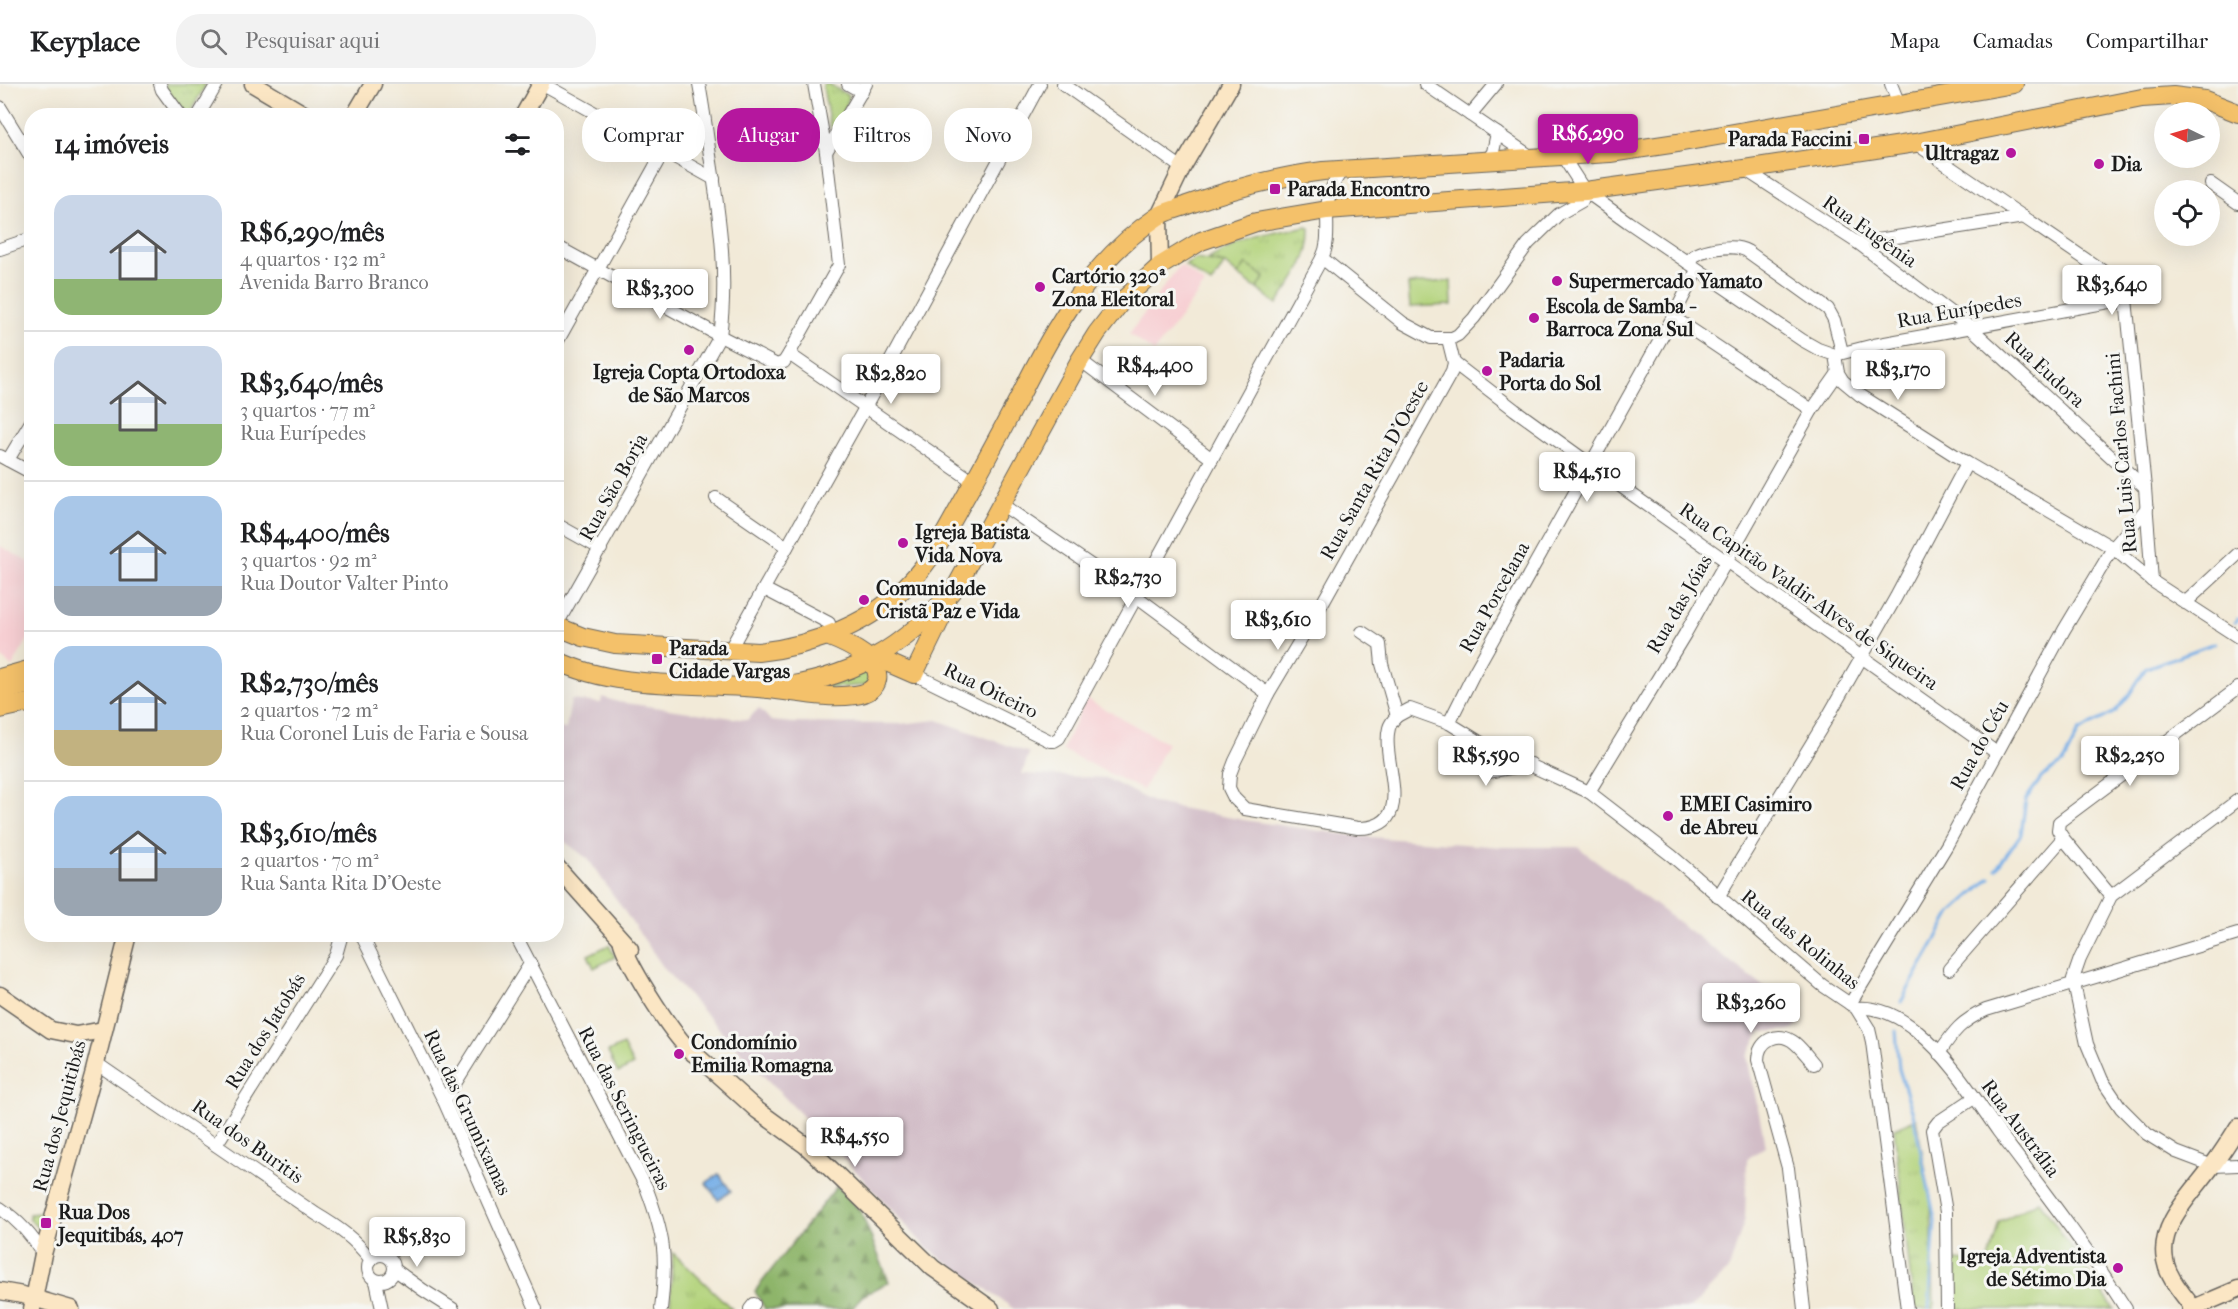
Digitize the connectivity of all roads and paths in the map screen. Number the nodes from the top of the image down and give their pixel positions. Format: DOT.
graph roads {
  1 [pos="160,84"];
  2 [pos="217,84"];
  3 [pos="253,84"];
  4 [pos="373,84"];
  5 [pos="542,84"];
  6 [pos="700,84"];
  7 [pos="814,84"];
  8 [pos="849,84"];
  9 [pos="1040,84"];
  10 [pos="1064,84"];
  11 [pos="1231,84"];
  12 [pos="1425,84"];
  13 [pos="1496,84"];
  14 [pos="1891,84"];
  15 [pos="2014,84"];
  16 [pos="864,88"];
  17 [pos="1899,104"];
  18 [pos="0,107"];
  19 [pos="175,108"];
  20 [pos="203,108"];
  21 [pos="294,108"];
  22 [pos="359,108"];
  23 [pos="528,108"];
  24 [pos="585,108"];
  25 [pos="2238,113"];
  26 [pos="1470,115"];
  27 [pos="1497,134"];
  28 [pos="1915,143"];
  29 [pos="24,146"];
  30 [pos="826,152"];
  31 [pos="1563,157"];
  32 [pos="1533,158"];
  33 [pos="1487,161"];
  34 [pos="658,162"];
  35 [pos="682,162"];
  36 [pos="1182,168"];
  37 [pos="1744,169"];
  38 [pos="1342,170"];
  39 [pos="714,179"];
  40 [pos="2220,190"];
  41 [pos="1586,191"];
  42 [pos="2238,203"];
  43 [pos="1327,210"];
  44 [pos="1159,216"];
  45 [pos="2024,217"];
  46 [pos="24,241"];
  47 [pos="1858,243"];
  48 [pos="0,249"];
  49 [pos="564,250"];
  50 [pos="1322,258"];
  51 [pos="1692,266"];
  52 [pos="1160,267"];
  53 [pos="600,269"];
  54 [pos="2126,299"];
  55 [pos="1673,317"];
  56 [pos="1971,328"];
  57 [pos="564,330"];
  58 [pos="720,336"];
  59 [pos="1448,339"];
  60 [pos="1839,353"];
  61 [pos="789,354"];
  62 [pos="1080,360"];
  63 [pos="1454,363"];
  64 [pos="1838,373"];
  65 [pos="866,406"];
  66 [pos="1812,410"];
  67 [pos="24,431"];
  68 [pos="4,458"];
  69 [pos="1212,459"];
  70 [pos="1966,463"];
  71 [pos="1591,465"];
  72 [pos="24,469"];
  73 [pos="974,482"];
  74 [pos="2145,488"];
  75 [pos="716,498"];
  76 [pos="1001,504"];
  77 [pos="2147,508"];
  78 [pos="564,528"];
  79 [pos="787,547"];
  80 [pos="2113,548"];
  81 [pos="601,549"];
  82 [pos="2238,554"];
  83 [pos="1726,562"];
  84 [pos="2152,580"];
  85 [pos="957,585"];
  86 [pos="764,589"];
  87 [pos="1136,596"];
  88 [pos="2185,603"];
  89 [pos="564,612"];
  90 [pos="564,629"];
  91 [pos="828,630"];
  92 [pos="1362,632"];
  93 [pos="2238,637"];
  94 [pos="729,651"];
  95 [pos="1861,657"];
  96 [pos="872,659"];
  97 [pos="564,663"];
  98 [pos="24,671"];
  99 [pos="914,674"];
  100 [pos="0,678"];
  101 [pos="24,685"];
  102 [pos="2238,688"];
  103 [pos="768,689"];
  104 [pos="0,692"];
  105 [pos="1268,694"];
  106 [pos="24,704"];
  107 [pos="0,709"];
  108 [pos="1396,716"];
  109 [pos="1449,723"];
  110 [pos="1483,744"];
  111 [pos="1997,753"];
  112 [pos="1531,764"];
  113 [pos="1589,792"];
  114 [pos="2238,800"];
  115 [pos="2063,838"];
  116 [pos="564,875"];
  117 [pos="2111,896"];
  118 [pos="1718,897"];
  119 [pos="2238,934"];
  120 [pos="126,942"];
  121 [pos="340,942"];
  122 [pos="365,942"];
  123 [pos="519,942"];
  124 [pos="530,963"];
  125 [pos="1949,969"];
  126 [pos="2074,983"];
  127 [pos="0,995"];
  128 [pos="1853,1006"];
  129 [pos="103,1030"];
  130 [pos="1939,1053"];
  131 [pos="96,1063"];
  132 [pos="1814,1064"];
  133 [pos="1974,1098"];
  134 [pos="444,1101"];
  135 [pos="2238,1127"];
  136 [pos="216,1145"];
  137 [pos="2238,1165"];
  138 [pos="2213,1166"];
  139 [pos="0,1208"];
  140 [pos="43,1254"];
  141 [pos="371,1260"];
  142 [pos="392,1274"];
  143 [pos="376,1281"];
  144 [pos="2238,1289"];
  145 [pos="0,1291"];
  146 [pos="33,1304"];
  147 [pos="71,1309"];
  148 [pos="382,1309"];
  149 [pos="453,1309"];
  150 [pos="536,1309"];
  151 [pos="661,1309"];
  152 [pos="991,1309"];
  153 [pos="1804,1309"];
  154 [pos="1907,1309"];
  155 [pos="1947,1309"];
  156 [pos="2126,1309"];
  157 [pos="2192,1309"];
  1 -- 19 [label="street"];
  2 -- 20 [label="street"];
  3 -- 21 [label="street"];
  4 -- 22 [label="street"];
  5 -- 23 [label="street"];
  5 -- 24 [label="street"];
  6 -- 39 [label="street, Rua São Borja"];
  7 -- 30 [label="street"];
  8 -- 16 [label="street"];
  9 -- 65 [label="street"];
  10 -- 36 [label="street"];
  11 -- 36 [label="street"];
  12 -- 26 [label="street"];
  13 -- 26 [label="street"];
  14 -- 17 [label="street"];
  15 -- 17 [label="main road"];
  16 -- 30 [label="street"];
  17 -- 31 [label="main road"];
  18 -- 29 [label="street"];
  25 -- 28 [label="main road"];
  26 -- 27 [label="street"];
  27 -- 32 [label="street"];
  27 -- 33 [label="street"];
  28 -- 37 [label="main road"];
  28 -- 45 [label="street, Rua Luis Carlos Fachini"];
  30 -- 61 [label="street"];
  31 -- 32 [label="main road"];
  31 -- 41 [label="street"];
  32 -- 33 [label="main road"];
  33 -- 38 [label="main road"];
  34 -- 53 [label="street"];
  35 -- 39 [label="street"];
  36 -- 44 [label="street"];
  37 -- 41 [label="main road"];
  37 -- 47 [label="street, Rua Eugênia"];
  38 -- 43 [label="street"];
  38 -- 44 [label="main road"];
  39 -- 58 [label="street, Rua São Borja"];
  40 -- 42 [label="street"];
  41 -- 43 [label="main road"];
  41 -- 51 [label="street"];
  41 -- 59 [label="street"];
  43 -- 50 [label="street"];
  43 -- 52 [label="main road"];
  44 -- 52 [label="street"];
  44 -- 73 [label="main road"];
  45 -- 47 [label="street"];
  45 -- 54 [label="street, Rua Luis Carlos Fachini"];
  46 -- 48 [label="street"];
  47 -- 56 [label="street, Rua Eugênia"];
  49 -- 53 [label="street"];
  50 -- 59 [label="street"];
  50 -- 69 [label="street"];
  51 -- 55 [label="street, Rua Porcelana"];
  51 -- 60 [label="street"];
  51 -- 60 [label="street"];
  52 -- 62 [label="main road"];
  53 -- 57 [label="street"];
  53 -- 58 [label="street"];
  54 -- 56 [label="street, Rua Eurípedes"];
  54 -- 74 [label="street, Rua Luis Carlos Fachini"];
  55 -- 66 [label="street"];
  55 -- 71 [label="street, Rua Porcelana"];
  56 -- 60 [label="street, Rua Eurípedes"];
  56 -- 74 [label="street, Rua Eudora"];
  58 -- 61 [label="street"];
  58 -- 81 [label="street, Rua São Borja"];
  59 -- 63 [label="street"];
  60 -- 64 [label="street"];
  61 -- 65 [label="street"];
  62 -- 69 [label="street"];
  62 -- 76 [label="main road"];
  63 -- 71 [label="street, Rua Capitão Valdir Alves de Siqueira"];
  63 -- 105 [label="street, Rua Santa Rita D'Oeste"];
  64 -- 66 [label="street, Rua das Jóias"];
  64 -- 70 [label="street"];
  65 -- 73 [label="street"];
  65 -- 79 [label="street"];
  66 -- 83 [label="street, Rua das Jóias"];
  67 -- 68 [label="street"];
  68 -- 72 [label="street"];
  69 -- 87 [label="street"];
  70 -- 80 [label="street"];
  70 -- 95 [label="street"];
  71 -- 83 [label="street, Rua Capitão Valdir Alves de Siqueira"];
  71 -- 109 [label="street, Rua Porcelana"];
  73 -- 91 [label="main road"];
  74 -- 77 [label="street, Rua Luis Carlos Fachini"];
  75 -- 79 [label="street"];
  76 -- 85 [label="main road"];
  76 -- 87 [label="street"];
  77 -- 80 [label="street, Rua do Céu"];
  77 -- 84 [label="street, Rua Luis Carlos Fachini"];
  78 -- 81 [label="street"];
  79 -- 86 [label="street"];
  80 -- 84 [label="street"];
  80 -- 111 [label="street, Rua do Céu"];
  81 -- 89 [label="street, Rua São Borja"];
  82 -- 88 [label="street"];
  83 -- 95 [label="street, Rua Capitão Valdir Alves de Siqueira"];
  83 -- 113 [label="street, Rua das Jóias"];
  84 -- 88 [label="street"];
  85 -- 96 [label="main road"];
  85 -- 99 [label="main road"];
  86 -- 91 [label="street"];
  86 -- 94 [label="street"];
  87 -- 99 [label="street, Rua Oiteiro"];
  87 -- 105 [label="street"];
  88 -- 93 [label="street"];
  90 -- 94 [label="main road"];
  91 -- 94 [label="main road"];
  91 -- 96 [label="main road"];
  92 -- 108 [label="street"];
  95 -- 111 [label="street, Rua Capitão Valdir Alves de Siqueira"];
  95 -- 118 [label="street"];
  96 -- 99 [label="main road"];
  96 -- 103 [label="main road"];
  96 -- 103 [label="main road"];
  97 -- 103 [label="main road"];
  98 -- 100 [label="main road"];
  101 -- 104 [label="main road"];
  102 -- 115 [label="street"];
  105 -- 108 [label="street, Rua Santa Rita D'Oeste"];
  106 -- 107 [label="main road"];
  108 -- 109 [label="street, Rua das Rolinhas"];
  109 -- 110 [label="street, Rua das Rolinhas"];
  110 -- 112 [label="street, Rua das Rolinhas"];
  110 -- 112 [label="street"];
  111 -- 128 [label="street, Rua do Céu"];
  112 -- 113 [label="street, Rua das Rolinhas"];
  113 -- 118 [label="street, Rua das Rolinhas"];
  114 -- 117 [label="street"];
  115 -- 117 [label="street"];
  115 -- 125 [label="street"];
  116 -- 152 [label="street"];
  117 -- 126 [label="street"];
  118 -- 128 [label="street, Rua das Rolinhas"];
  119 -- 126 [label="street"];
  120 -- 129 [label="street, Rua dos Jequitibás"];
  121 -- 136 [label="street, Rua dos Jatobás"];
  122 -- 134 [label="street, Rua das Grumixamas"];
  123 -- 124 [label="street, Rua das Seringueiras"];
  124 -- 134 [label="street"];
  124 -- 151 [label="street, Rua das Seringueiras"];
  126 -- 130 [label="street"];
  126 -- 138 [label="street"];
  127 -- 129 [label="street"];
  128 -- 130 [label="street, Rua Austrália"];
  128 -- 154 [label="street, Rua das Rolinhas"];
  129 -- 131 [label="street, Rua dos Jequitibás"];
  130 -- 133 [label="street, Rua Austrália"];
  131 -- 136 [label="street, Rua dos Buritis"];
  131 -- 140 [label="street, Rua dos Jequitibás"];
  132 -- 153 [label="street"];
  133 -- 155 [label="street"];
  133 -- 156 [label="street, Rua Austrália"];
  134 -- 150 [label="street, Rua das Grumixamas"];
  135 -- 138 [label="street"];
  136 -- 141 [label="street, Rua dos Buritis"];
  137 -- 138 [label="street"];
  138 -- 157 [label="street"];
  139 -- 140 [label="street"];
  140 -- 146 [label="street, Rua dos Jequitibás"];
  141 -- 142 [label="street"];
  141 -- 143 [label="street"];
  142 -- 143 [label="street"];
  142 -- 149 [label="street"];
  143 -- 148 [label="street"];
  144 -- 157 [label="street"];
  145 -- 146 [label="street"];
  146 -- 147 [label="street"];
}
